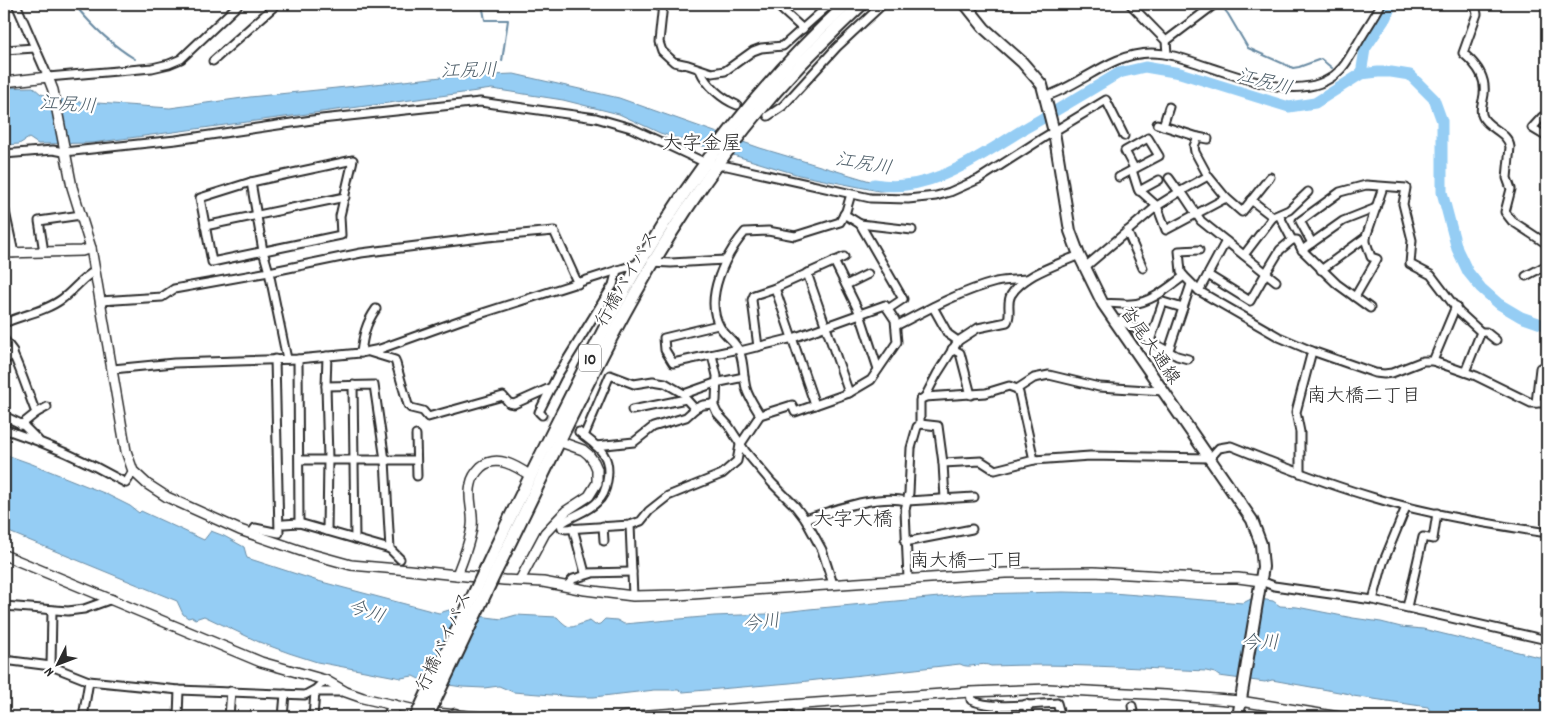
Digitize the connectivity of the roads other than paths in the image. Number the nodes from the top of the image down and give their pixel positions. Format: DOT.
graph roads {
  1 [pos="16,4"];
  2 [pos="239,4"];
  3 [pos="277,4"];
  4 [pos="662,4"];
  5 [pos="785,4"];
  6 [pos="830,4"];
  7 [pos="847,4"];
  8 [pos="862,4"];
  9 [pos="883,4"];
  10 [pos="965,4"];
  11 [pos="1130,4"];
  12 [pos="1216,4"];
  13 [pos="1381,4"];
  14 [pos="1475,4"];
  15 [pos="803,29"];
  16 [pos="1166,41"];
  17 [pos="35,48"];
  18 [pos="4,50"];
  19 [pos="1167,54"];
  20 [pos="213,61"];
  21 [pos="700,70"];
  22 [pos="48,77"];
  23 [pos="4,82"];
  24 [pos="1046,96"];
  25 [pos="737,105"];
  26 [pos="1169,107"];
  27 [pos="768,116"];
  28 [pos="1547,120"];
  29 [pos="740,128"];
  30 [pos="1054,132"];
  31 [pos="1124,136"];
  32 [pos="1198,137"];
  33 [pos="1547,137"];
  34 [pos="1208,140"];
  35 [pos="64,152"];
  36 [pos="4,154"];
  37 [pos="713,162"];
  38 [pos="1133,169"];
  39 [pos="1208,176"];
  40 [pos="1119,177"];
  41 [pos="1270,177"];
  42 [pos="1169,178"];
  43 [pos="1160,180"];
  44 [pos="251,182"];
  45 [pos="1383,187"];
  46 [pos="1139,191"];
  47 [pos="1180,192"];
  48 [pos="1308,192"];
  49 [pos="851,194"];
  50 [pos="345,197"];
  51 [pos="1226,198"];
  52 [pos="1251,200"];
  53 [pos="1157,206"];
  54 [pos="4,207"];
  55 [pos="1376,208"];
  56 [pos="844,214"];
  57 [pos="1195,214"];
  58 [pos="81,215"];
  59 [pos="257,216"];
  60 [pos="1276,216"];
  61 [pos="860,224"];
  62 [pos="205,226"];
  63 [pos="912,230"];
  64 [pos="1127,231"];
  65 [pos="1366,237"];
  66 [pos="1292,240"];
  67 [pos="1226,241"];
  68 [pos="1312,243"];
  69 [pos="1547,244"];
  70 [pos="90,248"];
  71 [pos="1199,250"];
  72 [pos="1302,250"];
  73 [pos="263,251"];
  74 [pos="44,252"];
  75 [pos="4,253"];
  76 [pos="14,253"];
  77 [pos="1078,255"];
  78 [pos="1244,255"];
  79 [pos="844,257"];
  80 [pos="725,260"];
  81 [pos="834,261"];
  82 [pos="654,262"];
  83 [pos="640,263"];
  84 [pos="1547,265"];
  85 [pos="1084,268"];
  86 [pos="1143,268"];
  87 [pos="617,270"];
  88 [pos="1321,270"];
  89 [pos="95,271"];
  90 [pos="269,272"];
  91 [pos="807,273"];
  92 [pos="1266,273"];
  93 [pos="868,274"];
  94 [pos="1208,275"];
  95 [pos="1184,276"];
  96 [pos="1526,276"];
  97 [pos="1027,279"];
  98 [pos="1276,281"];
  99 [pos="578,284"];
  100 [pos="1191,284"];
  101 [pos="846,285"];
  102 [pos="775,288"];
  103 [pos="1199,291"];
  104 [pos="1355,297"];
  105 [pos="100,301"];
  106 [pos="1103,304"];
  107 [pos="933,306"];
  108 [pos="1456,306"];
  109 [pos="1182,308"];
  110 [pos="1370,308"];
  111 [pos="376,309"];
  112 [pos="888,309"];
  113 [pos="860,314"];
  114 [pos="1114,321"];
  115 [pos="4,323"];
  116 [pos="718,325"];
  117 [pos="827,326"];
  118 [pos="896,326"];
  119 [pos="1480,332"];
  120 [pos="793,338"];
  121 [pos="4,339"];
  122 [pos="1496,340"];
  123 [pos="958,341"];
  124 [pos="1150,341"];
  125 [pos="758,347"];
  126 [pos="739,350"];
  127 [pos="952,350"];
  128 [pos="1169,350"];
  129 [pos="1312,351"];
  130 [pos="365,352"];
  131 [pos="13,354"];
  132 [pos="712,355"];
  133 [pos="327,356"];
  134 [pos="287,359"];
  135 [pos="298,359"];
  136 [pos="1188,359"];
  137 [pos="275,360"];
  138 [pos="4,361"];
  139 [pos="1433,361"];
  140 [pos="1540,368"];
  141 [pos="113,369"];
  142 [pos="878,369"];
  143 [pos="1465,372"];
  144 [pos="744,377"];
  145 [pos="715,384"];
  146 [pos="353,385"];
  147 [pos="326,386"];
  148 [pos="552,387"];
  149 [pos="1017,389"];
  150 [pos="849,392"];
  151 [pos="1164,392"];
  152 [pos="971,395"];
  153 [pos="685,396"];
  154 [pos="925,397"];
  155 [pos="1536,403"];
  156 [pos="1547,403"];
  157 [pos="713,404"];
  158 [pos="815,405"];
  159 [pos="47,407"];
  160 [pos="695,409"];
  161 [pos="632,410"];
  162 [pos="36,413"];
  163 [pos="542,415"];
  164 [pos="760,415"];
  165 [pos="4,416"];
  166 [pos="21,424"];
  167 [pos="920,424"];
  168 [pos="4,429"];
  169 [pos="416,435"];
  170 [pos="558,442"];
  171 [pos="42,444"];
  172 [pos="740,445"];
  173 [pos="596,446"];
  174 [pos="1210,458"];
  175 [pos="328,459"];
  176 [pos="300,460"];
  177 [pos="354,460"];
  178 [pos="385,460"];
  179 [pos="416,460"];
  180 [pos="1034,460"];
  181 [pos="943,463"];
  182 [pos="133,471"];
  183 [pos="1300,473"];
  184 [pos="417,476"];
  185 [pos="531,476"];
  186 [pos="974,498"];
  187 [pos="945,499"];
  188 [pos="907,501"];
  189 [pos="1406,507"];
  190 [pos="1437,513"];
  191 [pos="805,520"];
  192 [pos="299,523"];
  193 [pos="284,524"];
  194 [pos="630,525"];
  195 [pos="603,526"];
  196 [pos="573,528"];
  197 [pos="972,529"];
  198 [pos="327,531"];
  199 [pos="1547,533"];
  200 [pos="251,534"];
  201 [pos="355,539"];
  202 [pos="604,542"];
  203 [pos="905,542"];
  204 [pos="390,549"];
  205 [pos="4,555"];
  206 [pos="400,559"];
  207 [pos="491,569"];
  208 [pos="632,572"];
  209 [pos="593,573"];
  210 [pos="457,575"];
  211 [pos="908,579"];
  212 [pos="520,580"];
  213 [pos="833,584"];
  214 [pos="1260,585"];
  215 [pos="567,586"];
  216 [pos="633,596"];
  217 [pos="112,599"];
  218 [pos="1373,600"];
  219 [pos="1547,603"];
  220 [pos="4,606"];
  221 [pos="1407,608"];
  222 [pos="52,610"];
  223 [pos="1547,619"];
  224 [pos="1547,640"];
  225 [pos="4,660"];
  226 [pos="51,666"];
  227 [pos="325,680"];
  228 [pos="89,681"];
  229 [pos="179,690"];
  230 [pos="231,692"];
  231 [pos="314,692"];
  232 [pos="346,692"];
  233 [pos="970,692"];
  234 [pos="285,694"];
  235 [pos="1240,701"];
  236 [pos="1026,704"];
  237 [pos="797,705"];
  238 [pos="394,706"];
  239 [pos="997,706"];
  240 [pos="1132,706"];
  241 [pos="734,714"];
  242 [pos="682,715"];
  243 [pos="454,716"];
  244 [pos="83,717"];
  245 [pos="178,717"];
  246 [pos="229,717"];
  247 [pos="284,717"];
  248 [pos="313,717"];
  249 [pos="389,717"];
  250 [pos="416,717"];
  251 [pos="427,717"];
  252 [pos="480,717"];
  253 [pos="622,717"];
  254 [pos="787,717"];
  255 [pos="1000,717"];
  256 [pos="1029,717"];
  257 [pos="1060,717"];
  258 [pos="1134,717"];
  259 [pos="1238,717"];
  260 [pos="1339,717"];
  1 -- 17 [label="street"];
  2 -- 22 [label="street"];
  3 -- 20 [label="street"];
  4 -- 21 [label="street"];
  5 -- 15 [label="street"];
  6 -- 15 [label="street"];
  7 -- 29 [label="highway, 行橋バイパス / 10"];
  8 -- 29 [label="highway, 行橋バイパス / 10"];
  9 -- 27 [label="street"];
  10 -- 24 [label="main road, 沓尾大通線"];
  11 -- 16 [label="street"];
  12 -- 16 [label="street"];
  13 -- 19 [label="street"];
  14 -- 69 [label="street"];
  15 -- 21 [label="street"];
  16 -- 19 [label="street"];
  17 -- 18 [label="street"];
  17 -- 22 [label="street"];
  19 -- 24 [label="street"];
  21 -- 25 [label="street"];
  22 -- 23 [label="street"];
  22 -- 35 [label="street"];
  24 -- 30 [label="main road, 沓尾大通線"];
  26 -- 32 [label="street"];
  28 -- 33 [label="street"];
  29 -- 37 [label="highway, 行橋バイパス / 10"];
  30 -- 31 [label="street"];
  30 -- 49 [label="street"];
  30 -- 77 [label="main road, 沓尾大通線"];
  32 -- 34 [label="street"];
  32 -- 39 [label="street"];
  35 -- 36 [label="street"];
  35 -- 37 [label="street"];
  35 -- 58 [label="street"];
  37 -- 49 [label="street"];
  37 -- 82 [label="highway, 行橋バイパス / 10"];
  37 -- 83 [label="highway, 行橋バイパス / 10"];
  38 -- 38 [label="street"];
  38 -- 40 [label="street"];
  38 -- 46 [label="street"];
  39 -- 47 [label="street"];
  39 -- 51 [label="street"];
  41 -- 52 [label="street"];
  42 -- 47 [label="street"];
  43 -- 46 [label="street"];
  44 -- 50 [label="street"];
  44 -- 59 [label="street"];
  44 -- 62 [label="street"];
  45 -- 55 [label="street"];
  45 -- 68 [label="street"];
  45 -- 108 [label="street"];
  46 -- 53 [label="street"];
  47 -- 53 [label="street"];
  47 -- 57 [label="street"];
  48 -- 60 [label="street"];
  49 -- 56 [label="street"];
  50 -- 59 [label="street"];
  50 -- 73 [label="street"];
  51 -- 52 [label="street"];
  51 -- 57 [label="street"];
  52 -- 60 [label="street"];
  53 -- 57 [label="street"];
  53 -- 64 [label="street"];
  54 -- 76 [label="street"];
  55 -- 65 [label="street"];
  55 -- 68 [label="street"];
  56 -- 61 [label="street"];
  56 -- 80 [label="street"];
  57 -- 67 [label="street"];
  58 -- 70 [label="street"];
  58 -- 74 [label="street"];
  59 -- 62 [label="street"];
  59 -- 73 [label="street"];
  60 -- 66 [label="street"];
  60 -- 78 [label="street"];
  61 -- 63 [label="street"];
  61 -- 112 [label="street"];
  62 -- 73 [label="street"];
  64 -- 85 [label="street"];
  64 -- 86 [label="street"];
  65 -- 88 [label="street"];
  65 -- 104 [label="street"];
  66 -- 72 [label="street"];
  66 -- 92 [label="street"];
  67 -- 78 [label="street"];
  67 -- 94 [label="street"];
  68 -- 72 [label="street"];
  70 -- 74 [label="street"];
  70 -- 89 [label="street"];
  71 -- 95 [label="street"];
  72 -- 88 [label="street"];
  73 -- 90 [label="street"];
  74 -- 76 [label="street"];
  75 -- 76 [label="street"];
  77 -- 85 [label="main road, 沓尾大通線"];
  77 -- 97 [label="street"];
  78 -- 92 [label="street"];
  79 -- 81 [label="street"];
  80 -- 82 [label="street"];
  80 -- 116 [label="street"];
  81 -- 91 [label="street"];
  81 -- 101 [label="street"];
  82 -- 83 [label="street"];
  82 -- 170 [label="highway, 行橋バイパス / 10"];
  83 -- 87 [label="street"];
  83 -- 185 [label="highway, 行橋バイパス / 10"];
  84 -- 96 [label="street"];
  85 -- 106 [label="main road, 沓尾大通線"];
  87 -- 99 [label="street"];
  87 -- 148 [label="street"];
  88 -- 104 [label="street"];
  89 -- 105 [label="street"];
  89 -- 115 [label="street"];
  90 -- 99 [label="street"];
  90 -- 105 [label="street"];
  90 -- 134 [label="street"];
  91 -- 102 [label="street"];
  91 -- 117 [label="street"];
  92 -- 94 [label="street"];
  92 -- 98 [label="street"];
  93 -- 101 [label="street"];
  94 -- 103 [label="street"];
  95 -- 100 [label="street"];
  95 -- 106 [label="street"];
  97 -- 107 [label="street"];
  97 -- 123 [label="street"];
  99 -- 130 [label="street"];
  100 -- 103 [label="street"];
  100 -- 109 [label="street"];
  101 -- 113 [label="street"];
  102 -- 120 [label="street"];
  102 -- 125 [label="street"];
  103 -- 129 [label="street"];
  104 -- 110 [label="street"];
  105 -- 141 [label="street"];
  106 -- 114 [label="main road, 沓尾大通線"];
  107 -- 118 [label="street"];
  107 -- 123 [label="street"];
  108 -- 119 [label="street"];
  108 -- 139 [label="street"];
  109 -- 124 [label="street"];
  109 -- 128 [label="street"];
  111 -- 130 [label="street"];
  112 -- 113 [label="street"];
  112 -- 118 [label="street"];
  113 -- 117 [label="street"];
  113 -- 142 [label="street"];
  114 -- 124 [label="street"];
  114 -- 151 [label="main road, 沓尾大通線"];
  116 -- 126 [label="street"];
  116 -- 132 [label="street"];
  117 -- 120 [label="street"];
  117 -- 150 [label="street"];
  118 -- 142 [label="street"];
  119 -- 122 [label="street"];
  119 -- 143 [label="street"];
  120 -- 125 [label="street"];
  120 -- 158 [label="street"];
  121 -- 131 [label="street"];
  123 -- 127 [label="street"];
  124 -- 128 [label="street"];
  125 -- 126 [label="street"];
  126 -- 132 [label="street"];
  126 -- 144 [label="street"];
  127 -- 152 [label="street"];
  127 -- 154 [label="street"];
  128 -- 136 [label="street"];
  129 -- 139 [label="street"];
  129 -- 183 [label="street"];
  130 -- 133 [label="street"];
  130 -- 148 [label="street"];
  131 -- 138 [label="street"];
  131 -- 162 [label="street"];
  132 -- 145 [label="street"];
  133 -- 135 [label="street"];
  133 -- 147 [label="street"];
  134 -- 135 [label="street"];
  134 -- 137 [label="street"];
  135 -- 176 [label="street"];
  137 -- 141 [label="street"];
  137 -- 200 [label="street"];
  139 -- 143 [label="street"];
  140 -- 155 [label="street"];
  141 -- 182 [label="street"];
  142 -- 150 [label="street"];
  143 -- 155 [label="street"];
  144 -- 145 [label="street"];
  144 -- 164 [label="street"];
  145 -- 153 [label="street"];
  145 -- 157 [label="street"];
  146 -- 147 [label="street"];
  146 -- 177 [label="street"];
  146 -- 178 [label="street"];
  147 -- 175 [label="street"];
  148 -- 163 [label="street"];
  149 -- 151 [label="street"];
  149 -- 152 [label="street"];
  149 -- 180 [label="street"];
  150 -- 158 [label="street"];
  151 -- 174 [label="main road, 沓尾大通線"];
  152 -- 154 [label="street"];
  153 -- 160 [label="street"];
  153 -- 161 [label="street"];
  153 -- 173 [label="street"];
  154 -- 167 [label="street"];
  155 -- 156 [label="street"];
  157 -- 160 [label="street"];
  157 -- 172 [label="street"];
  158 -- 164 [label="street"];
  159 -- 162 [label="street"];
  160 -- 173 [label="street"];
  162 -- 166 [label="street"];
  164 -- 172 [label="street"];
  165 -- 166 [label="street"];
  166 -- 171 [label="street"];
  167 -- 181 [label="street"];
  167 -- 188 [label="street"];
  168 -- 171 [label="street"];
  169 -- 179 [label="street"];
  170 -- 207 [label="highway, 行橋バイパス / 10"];
  170 -- 212 [label="street"];
  171 -- 182 [label="street"];
  172 -- 191 [label="street"];
  172 -- 194 [label="street"];
  173 -- 196 [label="street"];
  174 -- 180 [label="street"];
  174 -- 183 [label="street"];
  174 -- 214 [label="main road, 沓尾大通線"];
  175 -- 176 [label="street"];
  175 -- 177 [label="street"];
  175 -- 198 [label="street"];
  176 -- 192 [label="street"];
  177 -- 178 [label="street"];
  177 -- 201 [label="street"];
  178 -- 179 [label="street"];
  178 -- 204 [label="street"];
  179 -- 184 [label="street"];
  180 -- 181 [label="street"];
  181 -- 187 [label="street"];
  182 -- 200 [label="street"];
  183 -- 189 [label="street"];
  185 -- 207 [label="highway, 行橋バイパス / 10"];
  185 -- 210 [label="street"];
  186 -- 187 [label="street"];
  187 -- 188 [label="street"];
  188 -- 191 [label="street"];
  188 -- 203 [label="street"];
  189 -- 190 [label="street"];
  189 -- 218 [label="street"];
  190 -- 199 [label="street"];
  190 -- 221 [label="street"];
  191 -- 213 [label="street"];
  192 -- 193 [label="street"];
  192 -- 198 [label="street"];
  194 -- 195 [label="street"];
  194 -- 208 [label="street"];
  195 -- 196 [label="street"];
  195 -- 202 [label="street"];
  196 -- 209 [label="street"];
  197 -- 203 [label="street"];
  198 -- 201 [label="street"];
  200 -- 210 [label="street"];
  201 -- 204 [label="street"];
  203 -- 211 [label="street"];
  204 -- 206 [label="street"];
  205 -- 217 [label="street"];
  207 -- 250 [label="highway, 行橋バイパス / 10, bridge"];
  207 -- 251 [label="highway, 行橋バイパス / 10, bridge"];
  208 -- 209 [label="street"];
  208 -- 216 [label="street"];
  209 -- 215 [label="street"];
  210 -- 212 [label="street"];
  211 -- 213 [label="street"];
  211 -- 214 [label="street"];
  212 -- 215 [label="street"];
  213 -- 216 [label="street"];
  214 -- 218 [label="street"];
  214 -- 235 [label="main road, 沓尾大通線"];
  215 -- 216 [label="street"];
  217 -- 222 [label="street"];
  217 -- 227 [label="street"];
  218 -- 221 [label="street"];
  219 -- 223 [label="street"];
  220 -- 222 [label="street"];
  221 -- 224 [label="street"];
  222 -- 226 [label="street"];
  225 -- 226 [label="street"];
  226 -- 228 [label="street"];
  227 -- 231 [label="street"];
  227 -- 232 [label="street"];
  228 -- 229 [label="street"];
  228 -- 244 [label="street"];
  229 -- 230 [label="street"];
  229 -- 245 [label="street"];
  230 -- 234 [label="street"];
  230 -- 246 [label="street"];
  231 -- 232 [label="street"];
  231 -- 234 [label="street"];
  231 -- 248 [label="street"];
  232 -- 238 [label="street"];
  233 -- 235 [label="street"];
  233 -- 237 [label="street"];
  233 -- 239 [label="street"];
  234 -- 247 [label="street"];
  235 -- 259 [label="main road, 沓尾大通線"];
  235 -- 260 [label="street"];
  236 -- 239 [label="street"];
  236 -- 256 [label="street"];
  236 -- 257 [label="street"];
  237 -- 241 [label="street"];
  237 -- 254 [label="street"];
  238 -- 243 [label="street"];
  238 -- 249 [label="highway"];
  239 -- 255 [label="street"];
  240 -- 258 [label="street"];
  241 -- 242 [label="street"];
  242 -- 253 [label="street"];
  243 -- 252 [label="street"];
}
